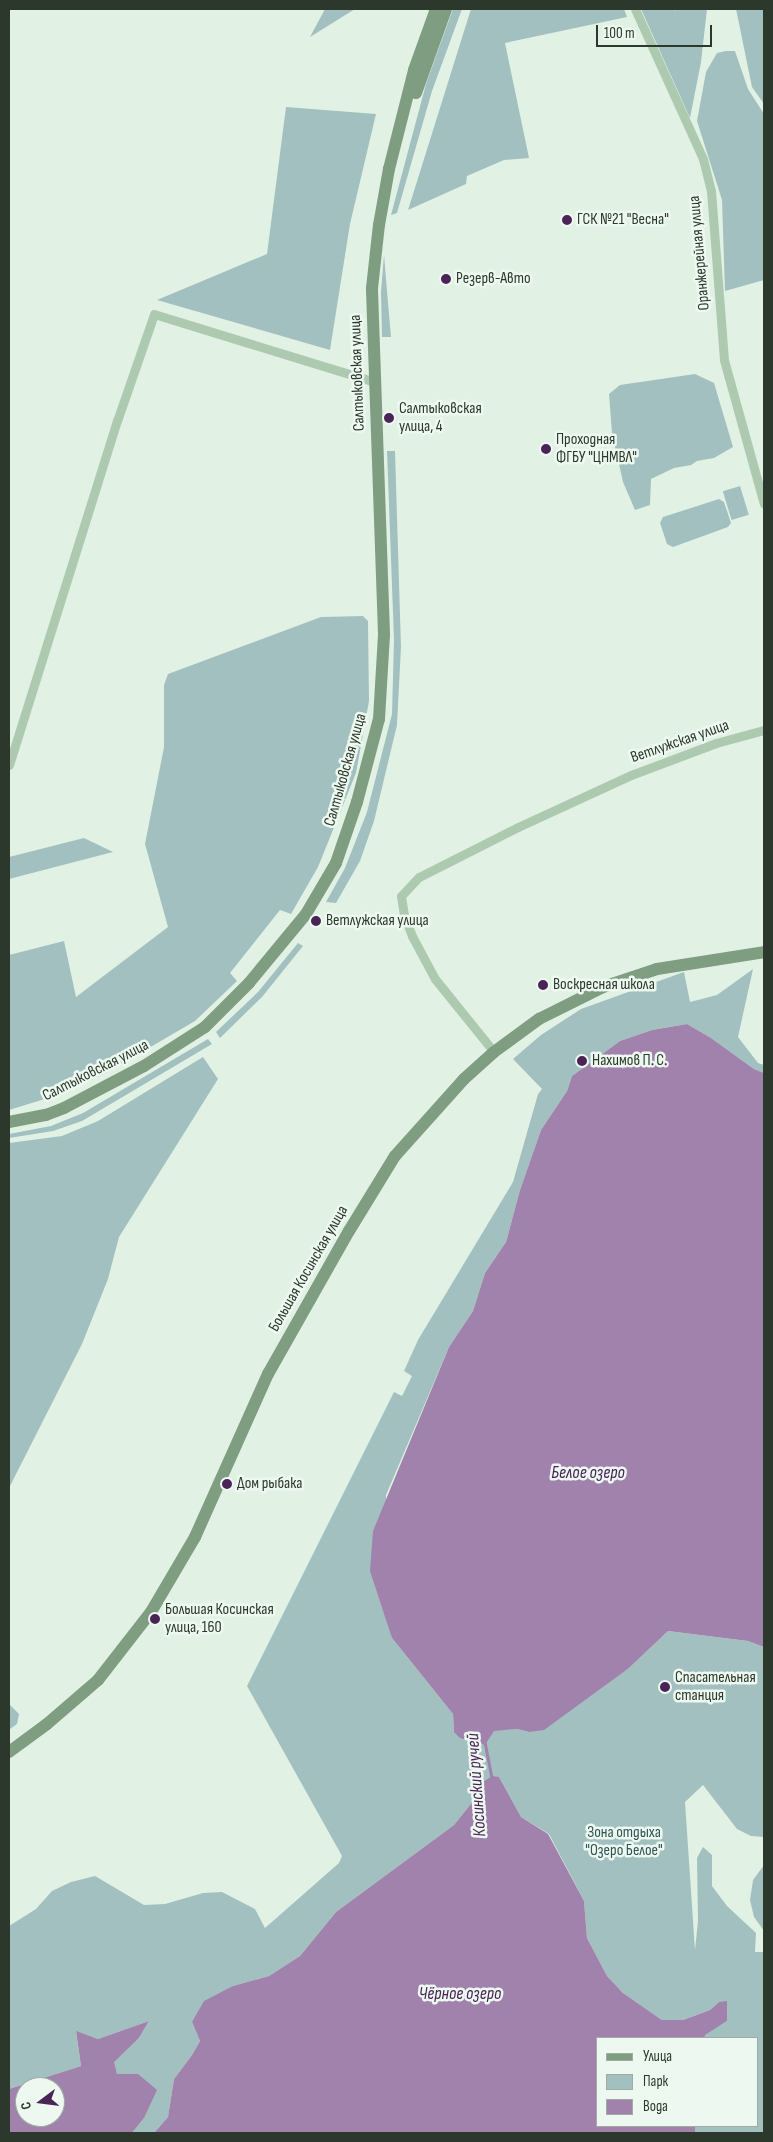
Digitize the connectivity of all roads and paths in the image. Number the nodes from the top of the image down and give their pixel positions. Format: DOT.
graph roads {
  1 [pos="436,9"];
  2 [pos="446,9"];
  3 [pos="635,9"];
  4 [pos="379,225"];
  5 [pos="374,382"];
  6 [pos="764,504"];
  7 [pos="764,730"];
  8 [pos="9,765"];
  9 [pos="764,952"];
  10 [pos="494,1052"];
  11 [pos="9,1122"];
  12 [pos="9,1752"];
  1 -- 4 [label="main road, Салтыковская улица"];
  2 -- 4 [label="main road, Салтыковская улица"];
  3 -- 6 [label="street, Оранжерейная улица"];
  4 -- 5 [label="main road, Салтыковская улица"];
  5 -- 8 [label="street"];
  5 -- 11 [label="main road, Салтыковская улица"];
  7 -- 10 [label="street, Ветлужская улица"];
  9 -- 10 [label="main road, Большая Косинская улица"];
  10 -- 12 [label="main road, Большая Косинская улица"];
}
